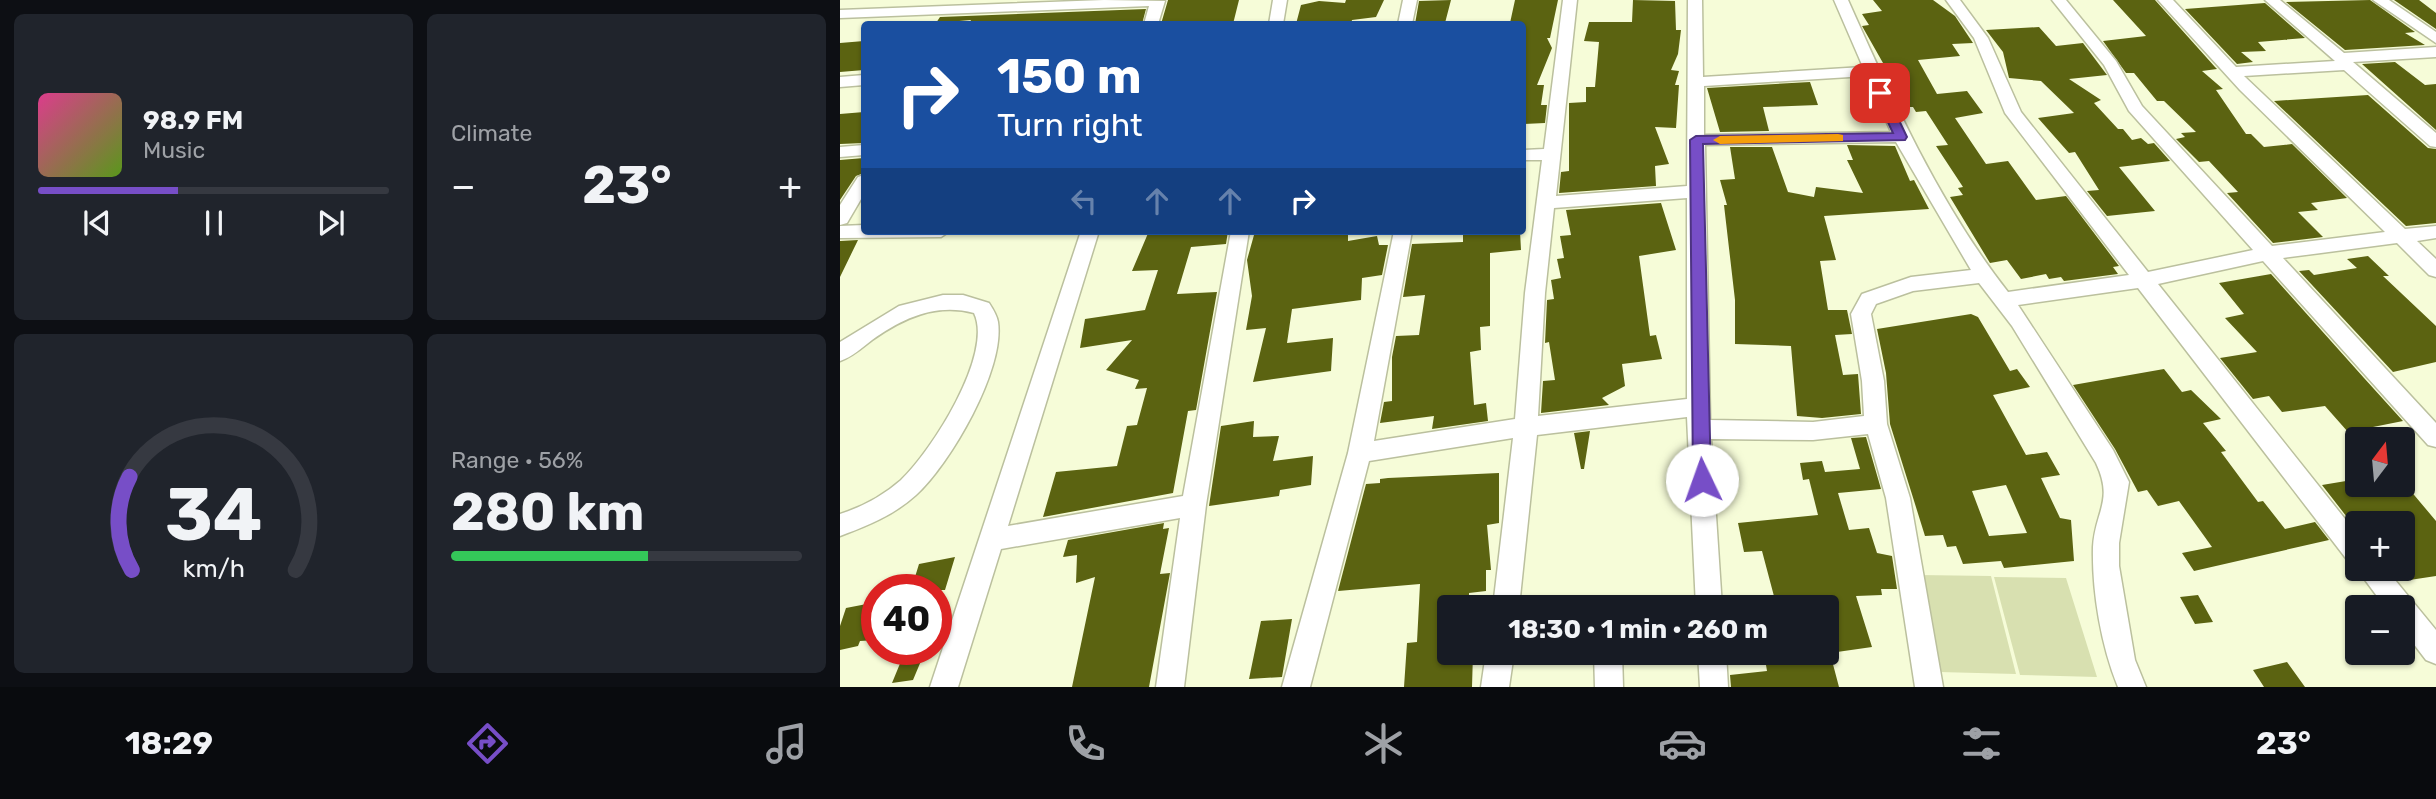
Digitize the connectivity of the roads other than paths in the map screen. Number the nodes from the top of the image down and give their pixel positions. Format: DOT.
graph roads {
  1 [pos="846,0"];
  2 [pos="1158,0"];
  3 [pos="1280,0"];
  4 [pos="1410,0"];
  5 [pos="1570,0"];
  6 [pos="1695,0"];
  7 [pos="1841,0"];
  8 [pos="1953,0"];
  9 [pos="2059,0"];
  10 [pos="2165,0"];
  11 [pos="2272,0"];
  12 [pos="2380,0"];
  13 [pos="1066,4"];
  14 [pos="960,5"];
  15 [pos="840,7"];
  16 [pos="840,14"];
  17 [pos="1152,21"];
  18 [pos="1276,21"];
  19 [pos="1406,21"];
  20 [pos="2436,39"];
  21 [pos="2436,52"];
  22 [pos="2344,61"];
  23 [pos="1869,71"];
  24 [pos="2233,72"];
  25 [pos="861,80"];
  26 [pos="840,82"];
  27 [pos="1696,82"];
  28 [pos="1901,137"];
  29 [pos="1696,140"];
  30 [pos="2436,142"];
  31 [pos="861,150"];
  32 [pos="840,152"];
  33 [pos="1553,154"];
  34 [pos="1526,155"];
  35 [pos="861,186"];
  36 [pos="1698,191"];
  37 [pos="1545,204"];
  38 [pos="840,219"];
  39 [pos="840,232"];
  40 [pos="861,232"];
  41 [pos="2436,232"];
  42 [pos="1089,235"];
  43 [pos="1239,235"];
  44 [pos="1402,235"];
  45 [pos="2401,238"];
  46 [pos="2268,253"];
  47 [pos="2436,270"];
  48 [pos="1984,275"];
  49 [pos="2142,280"];
  50 [pos="2003,300"];
  51 [pos="840,353"];
  52 [pos="1699,418"];
  53 [pos="1875,424"];
  54 [pos="1526,427"];
  55 [pos="2436,438"];
  56 [pos="1360,453"];
  57 [pos="1194,505"];
  58 [pos="840,525"];
  59 [pos="2345,538"];
  60 [pos="989,540"];
  61 [pos="2380,581"];
  62 [pos="1507,595"];
  63 [pos="1708,595"];
  64 [pos="2391,595"];
  65 [pos="2415,624"];
  66 [pos="2436,651"];
  67 [pos="1498,665"];
  68 [pos="1608,665"];
  69 [pos="1713,665"];
  70 [pos="944,687"];
  71 [pos="1170,687"];
  72 [pos="1296,687"];
  73 [pos="1495,687"];
  74 [pos="1609,687"];
  75 [pos="1714,687"];
  76 [pos="1929,687"];
  77 [pos="2132,687"];
  1 -- 15 [label="street"];
  2 -- 13 [label="street"];
  2 -- 17 [label="street"];
  3 -- 18 [label="street"];
  4 -- 19 [label="street"];
  5 -- 33 [label="street"];
  6 -- 27 [label="street"];
  7 -- 23 [label="street"];
  8 -- 49 [label="street"];
  9 -- 46 [label="street"];
  10 -- 24 [label="street"];
  11 -- 22 [label="street"];
  12 -- 20 [label="street"];
  13 -- 14 [label="street"];
  14 -- 16 [label="street"];
  21 -- 22 [label="street"];
  22 -- 24 [label="street"];
  22 -- 30 [label="street"];
  23 -- 27 [label="street"];
  23 -- 28 [label="street"];
  24 -- 45 [label="street"];
  25 -- 26 [label="street"];
  27 -- 29 [label="street"];
  28 -- 29 [label="street"];
  28 -- 48 [label="street"];
  29 -- 36 [label="street"];
  31 -- 32 [label="street"];
  33 -- 34 [label="street"];
  33 -- 37 [label="street"];
  35 -- 38 [label="street"];
  36 -- 37 [label="street"];
  36 -- 52 [label="street"];
  37 -- 54 [label="street"];
  39 -- 40 [label="street"];
  41 -- 45 [label="street"];
  42 -- 60 [label="street"];
  43 -- 57 [label="street"];
  44 -- 56 [label="street"];
  45 -- 46 [label="street"];
  45 -- 47 [label="street"];
  46 -- 49 [label="street"];
  46 -- 55 [label="street"];
  48 -- 50 [label="street"];
  48 -- 53 [label="street"];
  49 -- 50 [label="street"];
  49 -- 59 [label="street"];
  50 -- 77 [label="street"];
  51 -- 58 [label="street"];
  52 -- 53 [label="street"];
  52 -- 54 [label="street"];
  52 -- 63 [label="street"];
  53 -- 76 [label="street"];
  54 -- 56 [label="street"];
  54 -- 62 [label="street"];
  56 -- 72 [label="street"];
  57 -- 60 [label="street"];
  57 -- 71 [label="street"];
  60 -- 70 [label="street"];
  61 -- 64 [label="street"];
  65 -- 66 [label="street"];
  67 -- 73 [label="street"];
  68 -- 74 [label="street"];
  69 -- 75 [label="street"];
}
